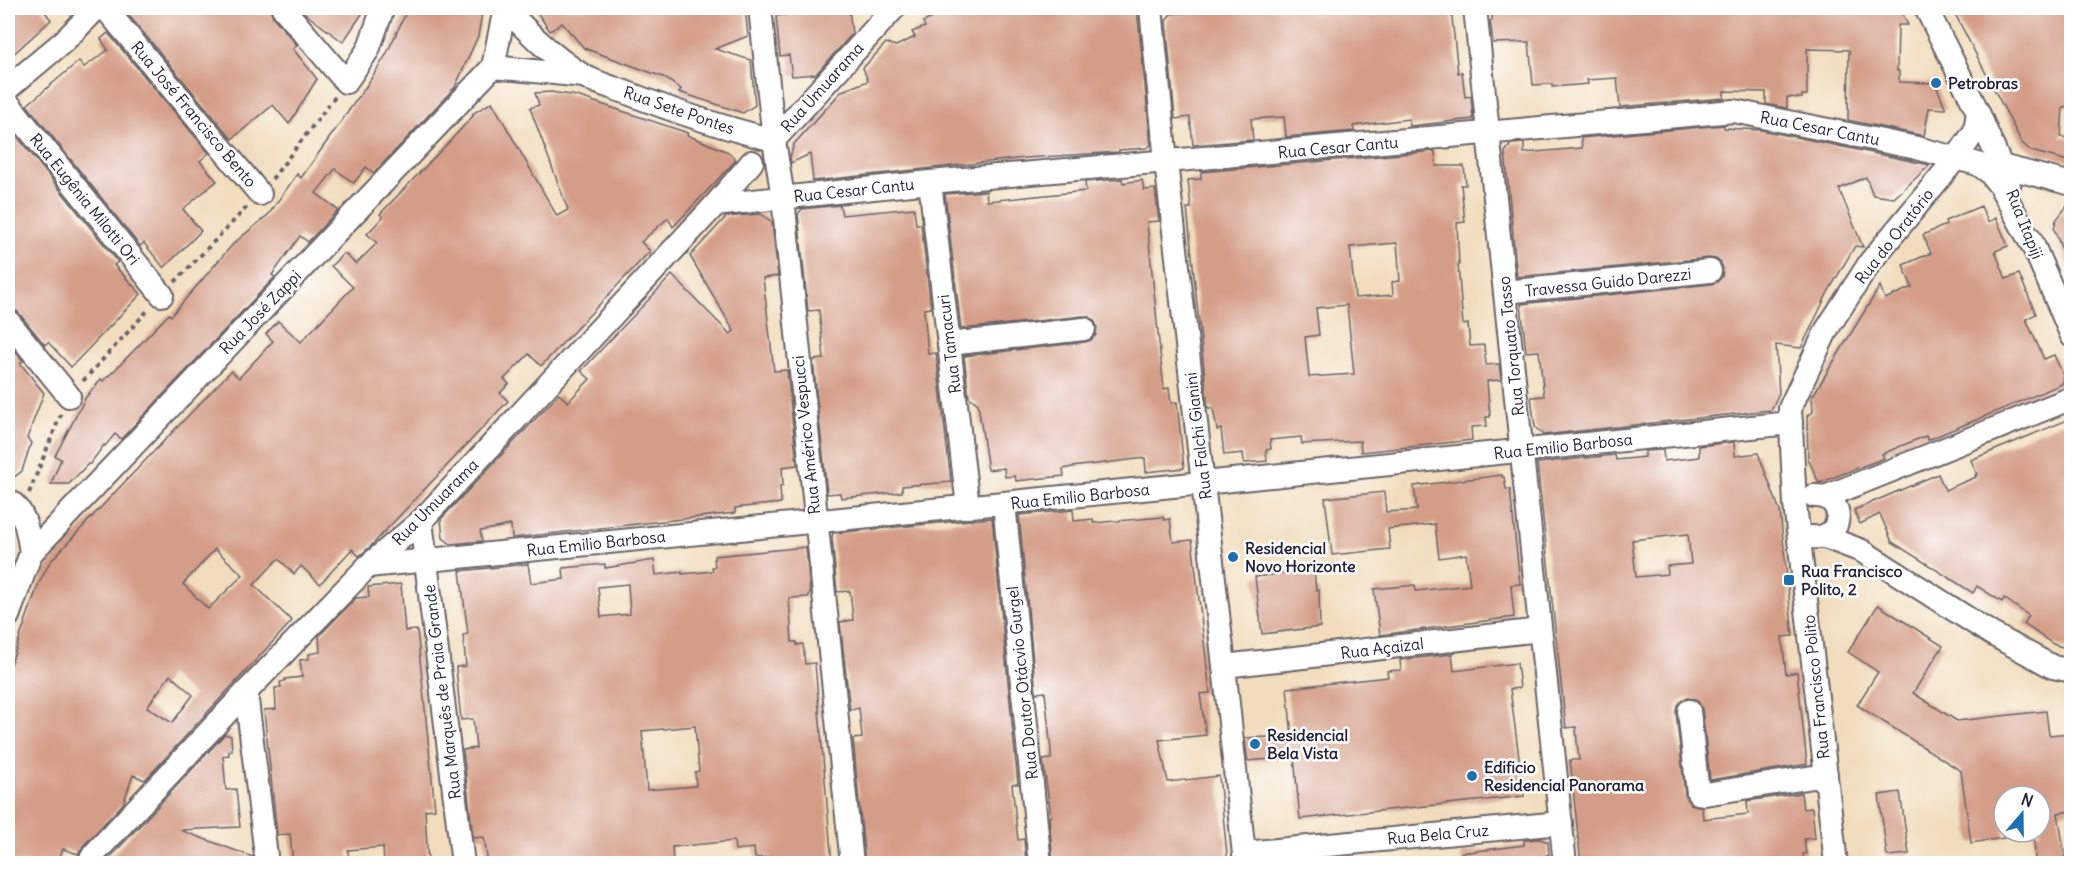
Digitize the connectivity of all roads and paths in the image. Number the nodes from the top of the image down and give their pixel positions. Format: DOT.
graph roads {
  1 [pos="97,8"];
  2 [pos="105,8"];
  3 [pos="283,8"];
  4 [pos="383,8"];
  5 [pos="505,8"];
  6 [pos="760,8"];
  7 [pos="894,8"];
  8 [pos="1151,8"];
  9 [pos="1475,8"];
  10 [pos="1926,8"];
  11 [pos="493,67"];
  12 [pos="584,76"];
  13 [pos="8,88"];
  14 [pos="8,103"];
  15 [pos="1978,112"];
  16 [pos="1489,133"];
  17 [pos="774,140"];
  18 [pos="1957,157"];
  19 [pos="752,162"];
  20 [pos="1166,162"];
  21 [pos="2001,166"];
  22 [pos="930,182"];
  23 [pos="2072,184"];
  24 [pos="260,194"];
  25 [pos="783,198"];
  26 [pos="715,205"];
  27 [pos="2036,252"];
  28 [pos="1710,272"];
  29 [pos="1505,291"];
  30 [pos="162,295"];
  31 [pos="8,321"];
  32 [pos="1084,329"];
  33 [pos="2072,336"];
  34 [pos="949,344"];
  35 [pos="69,396"];
  36 [pos="2072,398"];
  37 [pos="1791,423"];
  38 [pos="1521,450"];
  39 [pos="1203,483"];
  40 [pos="8,500"];
  41 [pos="1004,503"];
  42 [pos="968,507"];
  43 [pos="1832,516"];
  44 [pos="1797,518"];
  45 [pos="421,521"];
  46 [pos="815,522"];
  47 [pos="31,553"];
  48 [pos="426,560"];
  49 [pos="368,566"];
  50 [pos="8,616"];
  51 [pos="1540,630"];
  52 [pos="1224,666"];
  53 [pos="2072,671"];
  54 [pos="246,692"];
  55 [pos="1689,711"];
  56 [pos="1826,775"];
  57 [pos="1561,823"];
  58 [pos="1244,858"];
  59 [pos="88,864"];
  60 [pos="267,864"];
  61 [pos="463,864"];
  62 [pos="852,864"];
  63 [pos="1040,864"];
  64 [pos="1565,864"];
  65 [pos="1836,864"];
  1 -- 13 [label="street"];
  2 -- 24 [label="street, Rua José Francisco Bento"];
  3 -- 4 [label="street"];
  5 -- 11 [label="street"];
  5 -- 12 [label="street, Rua Sete Pontes"];
  6 -- 17 [label="street, Rua Américo Vespucci"];
  7 -- 17 [label="street, Rua Umuarama"];
  8 -- 20 [label="street, Rua Falchi Gianini"];
  9 -- 16 [label="street, Rua Torquato Tasso"];
  10 -- 15 [label="street"];
  11 -- 12 [label="street, Rua Sete Pontes"];
  11 -- 47 [label="street, Rua José Zappi"];
  12 -- 17 [label="street, Rua Sete Pontes"];
  14 -- 30 [label="street, Rua Eugênia Milotti Ori"];
  15 -- 18 [label="street, Rua do Oratório"];
  15 -- 21 [label="street, Rua Itapiji"];
  16 -- 18 [label="street, Rua Cesar Cantu"];
  16 -- 20 [label="street, Rua Cesar Cantu"];
  16 -- 29 [label="street, Rua Torquato Tasso"];
  17 -- 25 [label="street, Rua Américo Vespucci"];
  18 -- 27 [label="street, Rua Cesar Cantu"];
  18 -- 37 [label="street, Rua do Oratório"];
  19 -- 26 [label="street, Rua Umuarama"];
  20 -- 22 [label="street, Rua Cesar Cantu"];
  20 -- 39 [label="street, Rua Falchi Gianini"];
  21 -- 23 [label="street"];
  21 -- 27 [label="street, Rua Itapiji"];
  22 -- 25 [label="street, Rua Cesar Cantu"];
  22 -- 34 [label="street, Rua Tamacuri"];
  25 -- 26 [label="street, Rua Cesar Cantu"];
  25 -- 46 [label="street, Rua Américo Vespucci"];
  26 -- 45 [label="street, Rua Umuarama"];
  27 -- 33 [label="street, Rua Itapiji"];
  28 -- 29 [label="street, Travessa Guido Darezzi"];
  29 -- 38 [label="street, Rua Torquato Tasso"];
  31 -- 35 [label="street"];
  32 -- 34 [label="street"];
  34 -- 42 [label="street, Rua Tamacuri"];
  36 -- 43 [label="street"];
  37 -- 38 [label="street, Rua Emilio Barbosa"];
  37 -- 44 [label="street, Rua do Oratório"];
  38 -- 39 [label="street, Rua Emilio Barbosa"];
  38 -- 51 [label="street, Rua Torquato Tasso"];
  39 -- 41 [label="street, Rua Emilio Barbosa"];
  39 -- 52 [label="street, Rua Falchi Gianini"];
  40 -- 47 [label="street"];
  41 -- 42 [label="street, Rua Emilio Barbosa"];
  41 -- 63 [label="street, Rua Doutor Otácvio Gurgel"];
  42 -- 46 [label="street, Rua Emilio Barbosa"];
  43 -- 44 [label="street"];
  43 -- 44 [label="street"];
  43 -- 53 [label="street"];
  44 -- 56 [label="street, Rua Francisco Polito"];
  45 -- 48 [label="street, Rua Marquês de Praia Grande"];
  45 -- 49 [label="street, Rua Umuarama"];
  46 -- 48 [label="street, Rua Emilio Barbosa"];
  46 -- 62 [label="street, Rua Américo Vespucci"];
  47 -- 50 [label="street, Rua José Zappi"];
  48 -- 49 [label="street, Rua Emilio Barbosa"];
  48 -- 61 [label="street, Rua Marquês de Praia Grande"];
  49 -- 54 [label="street, Rua Umuarama"];
  51 -- 52 [label="street, Rua Açaizal"];
  51 -- 57 [label="street, Rua Torquato Tasso"];
  52 -- 58 [label="street, Rua Falchi Gianini"];
  54 -- 59 [label="street, Rua Umuarama"];
  54 -- 60 [label="street"];
  55 -- 56 [label="street"];
  56 -- 65 [label="street, Rua Francisco Polito"];
  57 -- 58 [label="street, Rua Bela Cruz"];
  57 -- 64 [label="street, Rua Torquato Tasso"];
}
